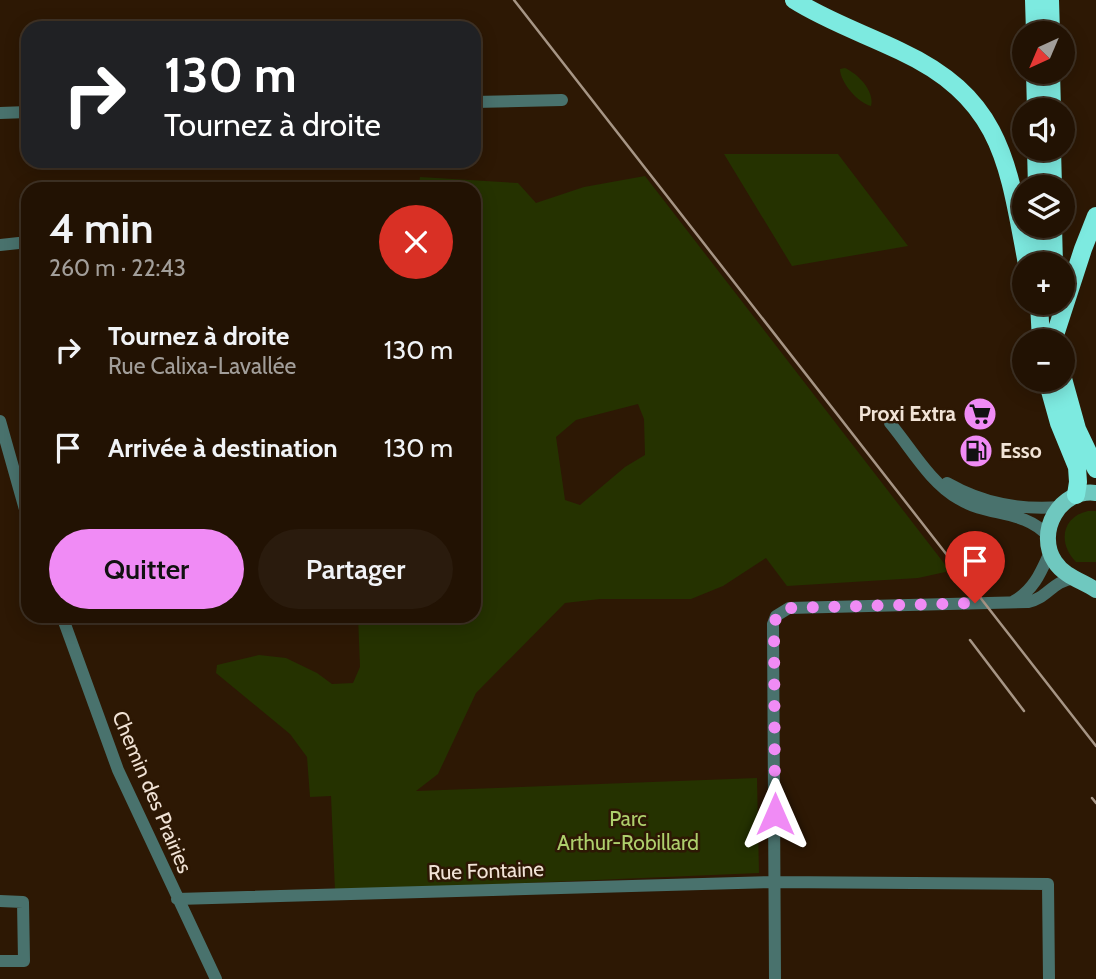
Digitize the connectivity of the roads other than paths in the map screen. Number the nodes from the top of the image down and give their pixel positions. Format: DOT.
graph roads {
  1 [pos="794,0"];
  2 [pos="1034,0"];
  3 [pos="1050,0"];
  4 [pos="1035,21"];
  5 [pos="1051,21"];
  6 [pos="562,100"];
  7 [pos="481,102"];
  8 [pos="21,112"];
  9 [pos="0,113"];
  10 [pos="1096,216"];
  11 [pos="21,243"];
  12 [pos="0,245"];
  13 [pos="1025,252"];
  14 [pos="1050,329"];
  15 [pos="1050,392"];
  16 [pos="1067,392"];
  17 [pos="0,421"];
  18 [pos="890,423"];
  19 [pos="1096,469"];
  20 [pos="931,472"];
  21 [pos="1096,493"];
  22 [pos="21,495"];
  23 [pos="1076,495"];
  24 [pos="1061,507"];
  25 [pos="1049,544"];
  26 [pos="1096,575"];
  27 [pos="1074,578"];
  28 [pos="1096,590"];
  29 [pos="1010,602"];
  30 [pos="65,623"];
  31 [pos="774,882"];
  32 [pos="177,899"];
  33 [pos="0,901"];
  34 [pos="0,961"];
  35 [pos="216,979"];
  36 [pos="775,979"];
  37 [pos="1049,979"];
  1 -- 13 [label="highway"];
  2 -- 4 [label="highway"];
  3 -- 5 [label="highway"];
  6 -- 7 [label="street"];
  8 -- 9 [label="street"];
  10 -- 14 [label="highway"];
  11 -- 12 [label="street"];
  15 -- 23 [label="highway"];
  16 -- 19 [label="highway"];
  17 -- 22 [label="street"];
  18 -- 20 [label="street"];
  20 -- 24 [label="street"];
  20 -- 25 [label="street"];
  21 -- 23 [label="main road"];
  23 -- 24 [label="main road"];
  24 -- 25 [label="main road"];
  25 -- 27 [label="main road"];
  25 -- 29 [label="street"];
  26 -- 27 [label="main road"];
  27 -- 28 [label="main road"];
  27 -- 29 [label="street"];
  29 -- 31 [label="street"];
  30 -- 32 [label="street, Chemin des Prairies"];
  31 -- 32 [label="street, Rue Fontaine"];
  31 -- 36 [label="street"];
  31 -- 37 [label="street, Rue Fontaine"];
  32 -- 35 [label="street, Chemin des Prairies"];
  33 -- 34 [label="street"];
}
